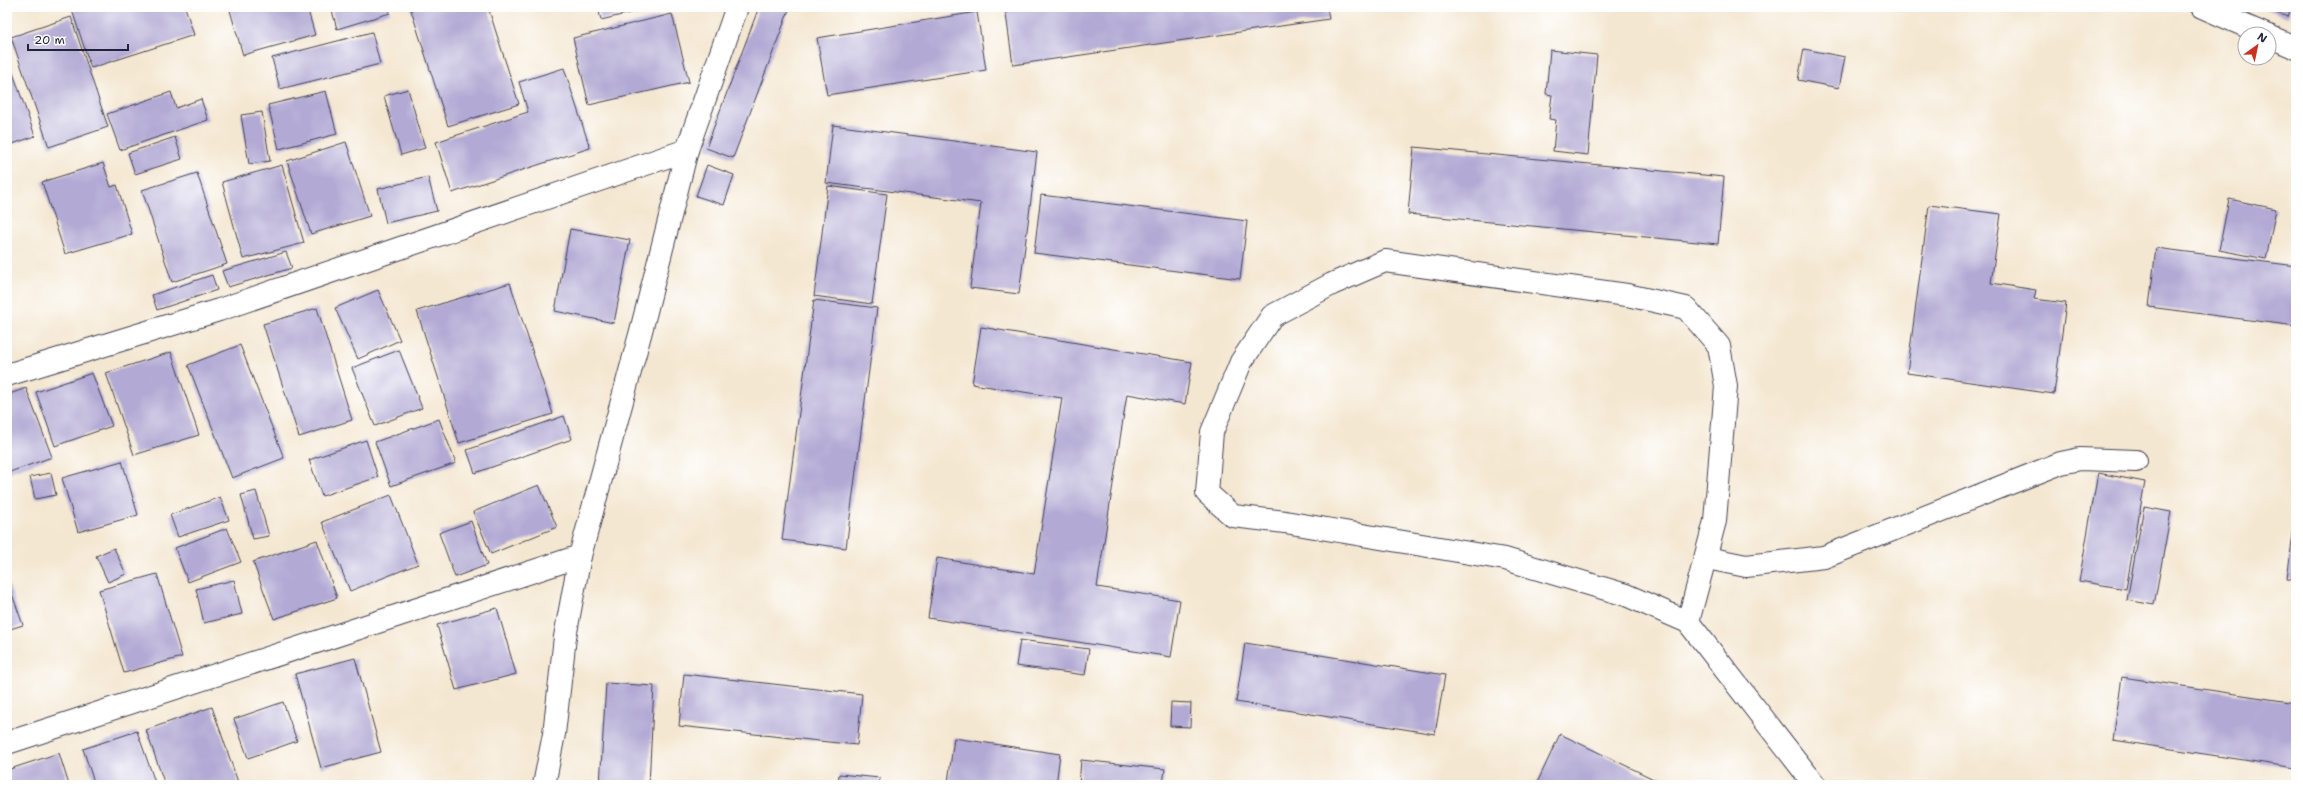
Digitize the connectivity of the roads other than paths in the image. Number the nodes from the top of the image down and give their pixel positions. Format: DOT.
graph roads {
  1 [pos="736,7"];
  2 [pos="2202,7"];
  3 [pos="2246,26"];
  4 [pos="2277,40"];
  5 [pos="2296,48"];
  6 [pos="688,150"];
  7 [pos="7,375"];
  8 [pos="2136,461"];
  9 [pos="580,556"];
  10 [pos="1707,558"];
  11 [pos="1688,622"];
  12 [pos="7,743"];
  13 [pos="544,785"];
  14 [pos="1815,785"];
  1 -- 6 [label="street"];
  2 -- 3 [label="street"];
  4 -- 5 [label="street"];
  6 -- 7 [label="street"];
  6 -- 9 [label="street"];
  8 -- 10 [label="street"];
  9 -- 12 [label="street"];
  9 -- 13 [label="street"];
  10 -- 11 [label="street"];
  10 -- 11 [label="street"];
  11 -- 14 [label="street"];
}
